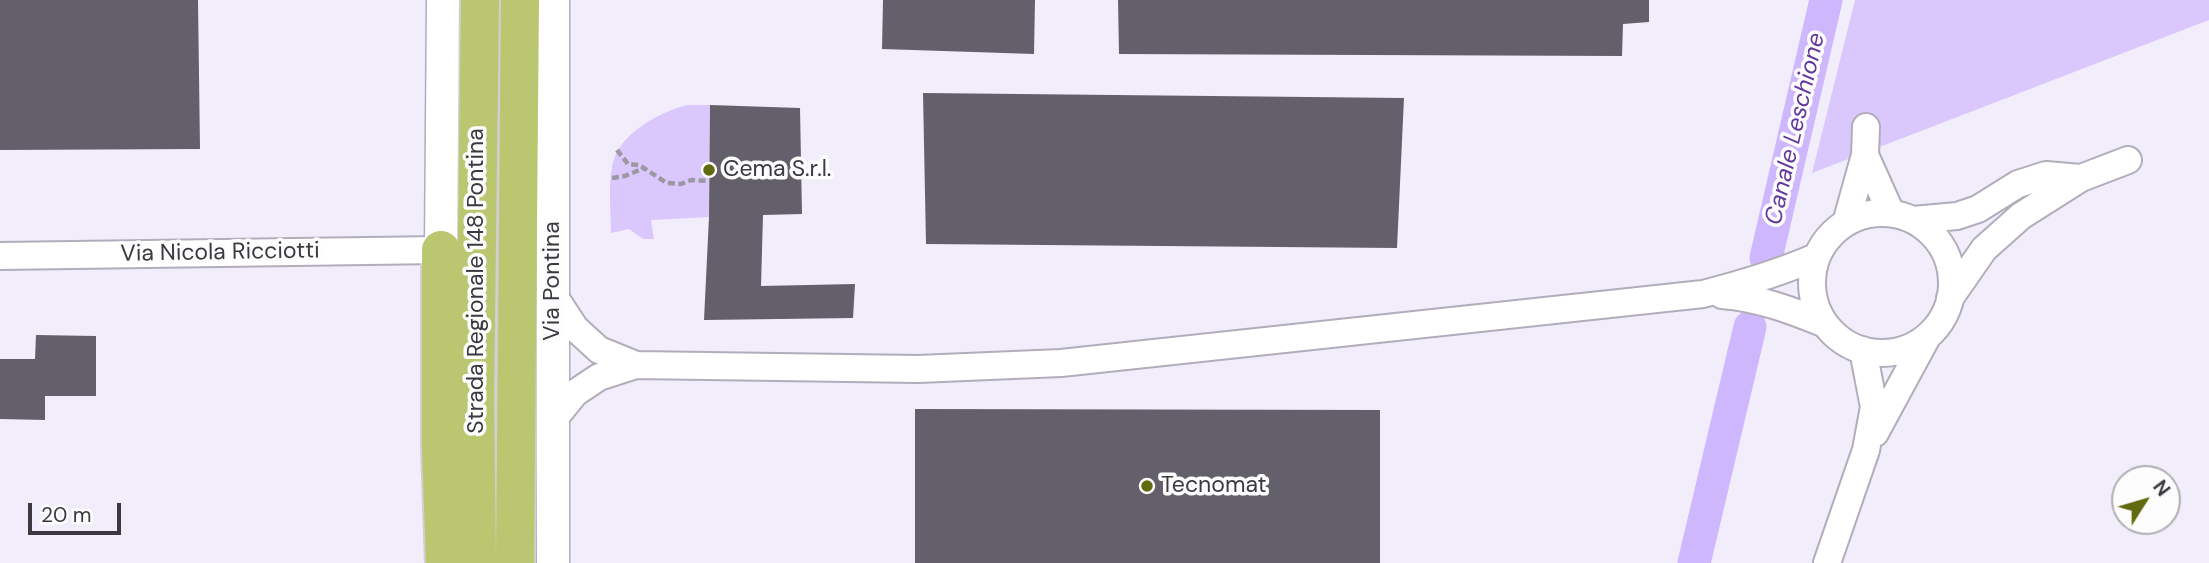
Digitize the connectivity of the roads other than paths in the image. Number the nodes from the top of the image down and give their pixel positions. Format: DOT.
graph roads {
  1 [pos="443,0"];
  2 [pos="480,0"];
  3 [pos="520,0"];
  4 [pos="553,0"];
  5 [pos="1866,127"];
  6 [pos="1865,155"];
  7 [pos="2128,160"];
  8 [pos="2081,178"];
  9 [pos="1902,216"];
  10 [pos="1846,223"];
  11 [pos="441,250"];
  12 [pos="0,256"];
  13 [pos="1816,257"];
  14 [pos="552,293"];
  15 [pos="1703,293"];
  16 [pos="1950,298"];
  17 [pos="1825,324"];
  18 [pos="1927,337"];
  19 [pos="1863,350"];
  20 [pos="636,365"];
  21 [pos="552,420"];
  22 [pos="1866,450"];
  23 [pos="445,563"];
  24 [pos="477,563"];
  25 [pos="515,563"];
  26 [pos="552,563"];
  27 [pos="1826,563"];
  1 -- 11 [label="street"];
  2 -- 24 [label="highway, Strada Regionale 148 Pontina"];
  3 -- 25 [label="highway, Strada Regionale 148 Pontina"];
  4 -- 14 [label="street, Via Pontina"];
  5 -- 6 [label="street"];
  6 -- 9 [label="street"];
  6 -- 10 [label="street"];
  7 -- 8 [label="street"];
  8 -- 9 [label="street"];
  8 -- 16 [label="street"];
  9 -- 10 [label="street"];
  9 -- 16 [label="street"];
  10 -- 13 [label="street"];
  11 -- 12 [label="street, Via Nicola Ricciotti"];
  11 -- 23 [label="highway"];
  13 -- 15 [label="street"];
  13 -- 17 [label="street"];
  14 -- 20 [label="street"];
  14 -- 21 [label="street, Via Pontina"];
  15 -- 17 [label="street"];
  15 -- 20 [label="street"];
  16 -- 18 [label="street"];
  17 -- 19 [label="street"];
  18 -- 19 [label="street"];
  18 -- 22 [label="street"];
  19 -- 22 [label="street"];
  20 -- 21 [label="street"];
  21 -- 26 [label="street, Via Pontina"];
  22 -- 27 [label="street"];
}
